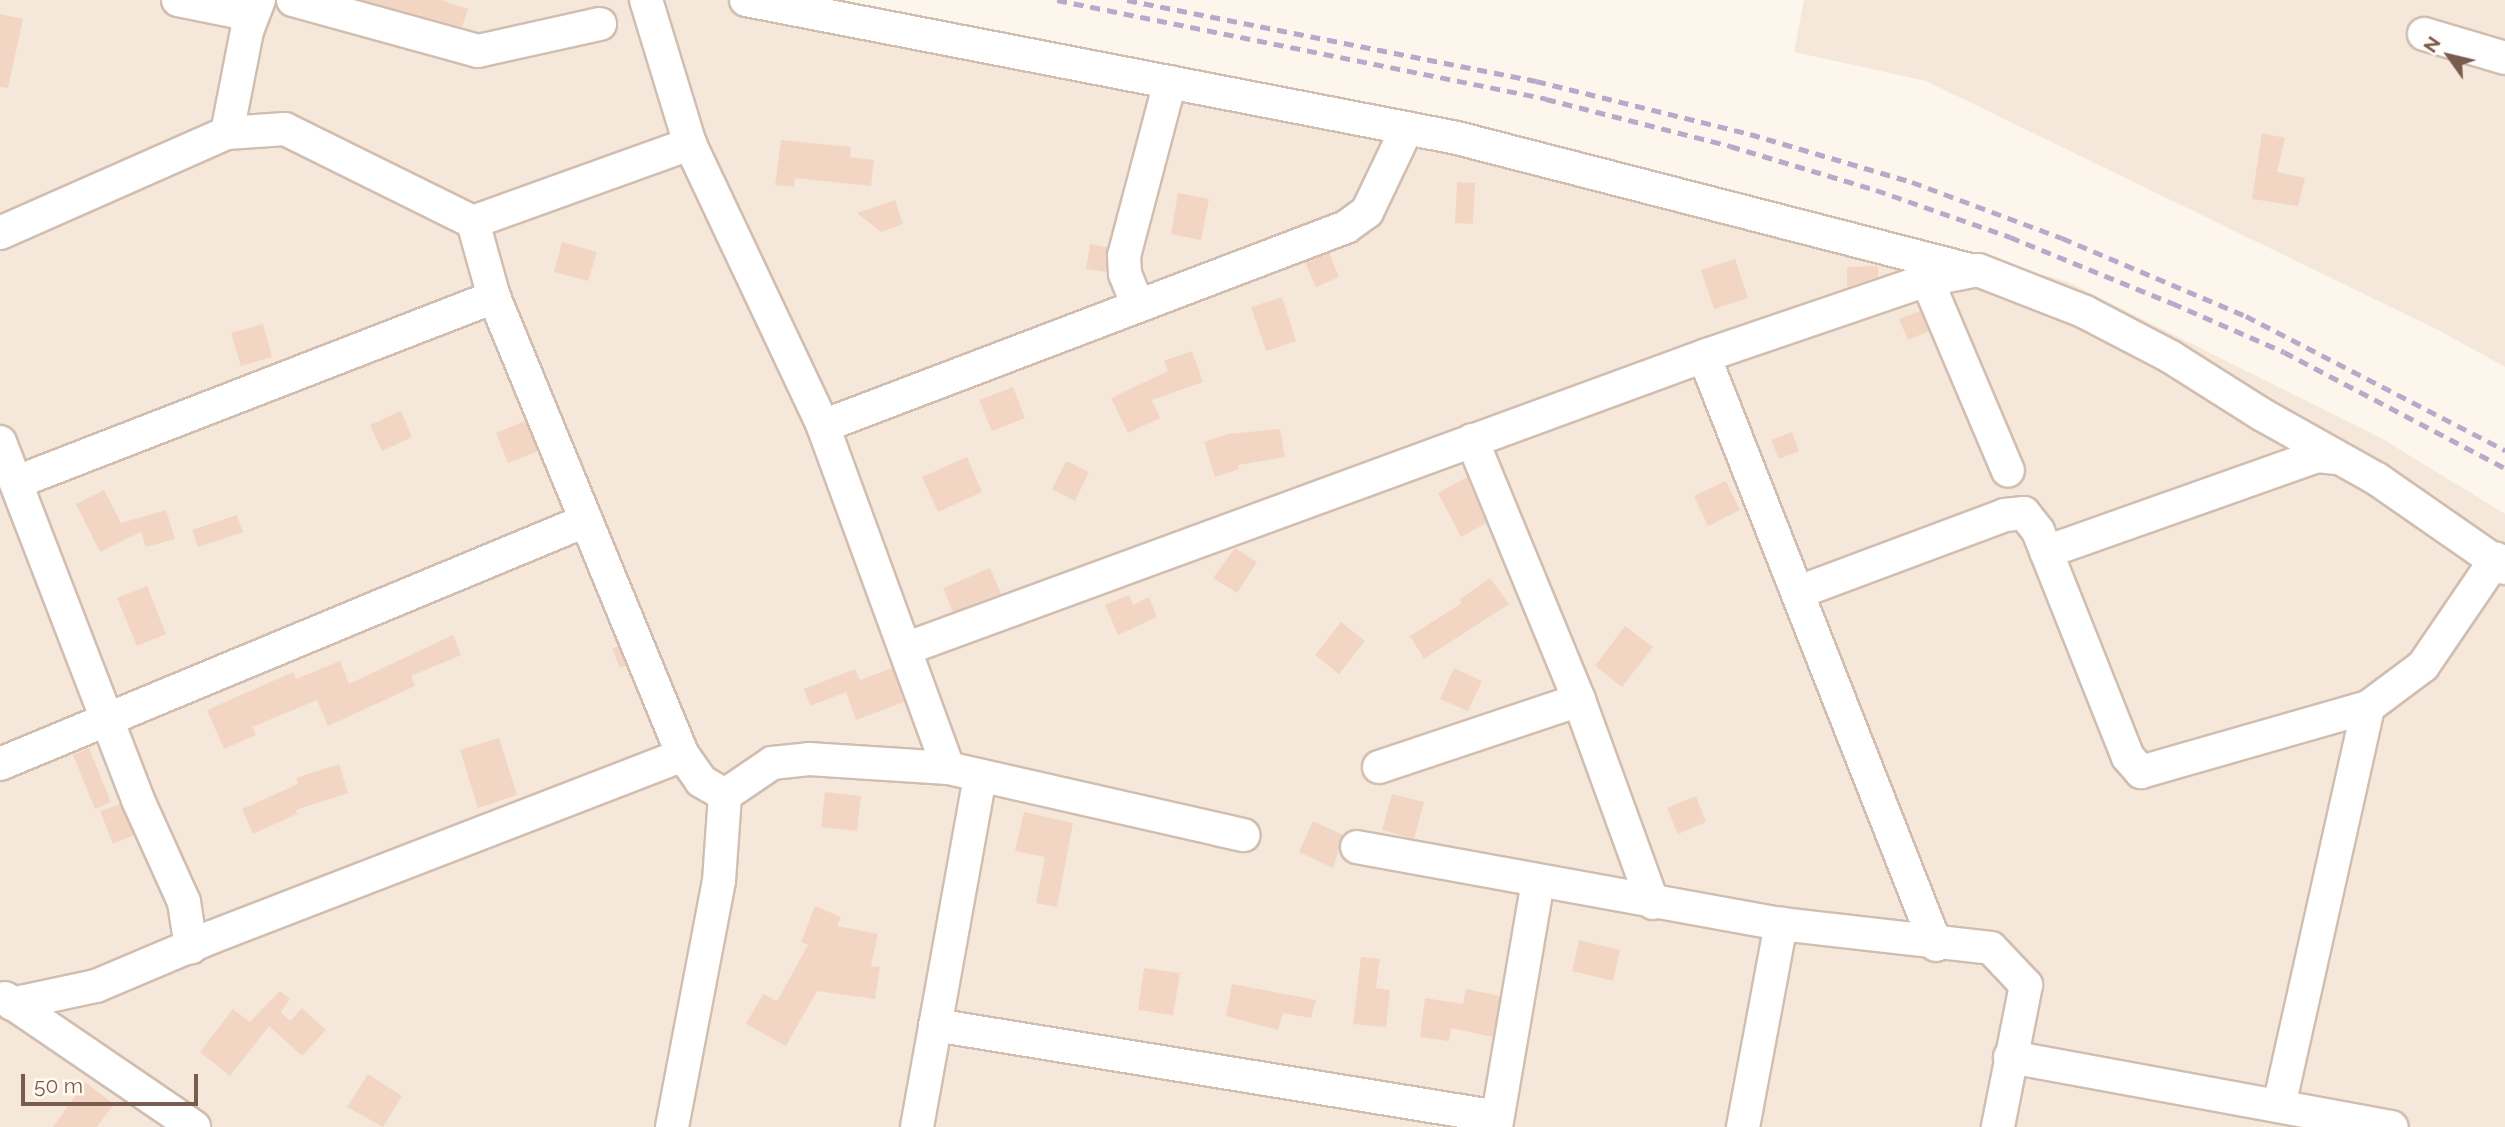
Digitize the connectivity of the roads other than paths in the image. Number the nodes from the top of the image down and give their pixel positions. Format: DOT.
graph roads {
  1 [pos="178,0"];
  2 [pos="293,0"];
  3 [pos="646,0"];
  4 [pos="746,0"];
  5 [pos="256,8"];
  6 [pos="600,24"];
  7 [pos="2424,34"];
  8 [pos="2505,59"];
  9 [pos="1170,82"];
  10 [pos="1408,128"];
  11 [pos="228,133"];
  12 [pos="690,144"];
  13 [pos="473,222"];
  14 [pos="0,233"];
  15 [pos="1971,271"];
  16 [pos="1927,281"];
  17 [pos="494,297"];
  18 [pos="1138,306"];
  19 [pos="1704,356"];
  20 [pos="823,426"];
  21 [pos="1472,440"];
  22 [pos="0,442"];
  23 [pos="2337,458"];
  24 [pos="2008,471"];
  25 [pos="17,482"];
  26 [pos="585,521"];
  27 [pos="2046,552"];
  28 [pos="2500,563"];
  29 [pos="1799,592"];
  30 [pos="905,649"];
  31 [pos="1579,700"];
  32 [pos="2368,707"];
  33 [pos="110,718"];
  34 [pos="683,755"];
  35 [pos="0,764"];
  36 [pos="1379,767"];
  37 [pos="948,768"];
  38 [pos="980,776"];
  39 [pos="725,795"];
  40 [pos="1243,835"];
  41 [pos="1357,847"];
  42 [pos="1538,882"];
  43 [pos="184,902"];
  44 [pos="1653,903"];
  45 [pos="1782,924"];
  46 [pos="231,929"];
  47 [pos="1936,944"];
  48 [pos="191,947"];
  49 [pos="6,999"];
  50 [pos="935,1025"];
  51 [pos="2010,1057"];
  52 [pos="2278,1106"];
  53 [pos="1497,1122"];
  54 [pos="194,1127"];
  55 [pos="672,1127"];
  56 [pos="917,1127"];
  57 [pos="1743,1127"];
  58 [pos="1998,1127"];
  59 [pos="2392,1127"];
  1 -- 5 [label="street"];
  2 -- 6 [label="street"];
  3 -- 12 [label="street"];
  4 -- 9 [label="street"];
  5 -- 11 [label="street"];
  7 -- 8 [label="street"];
  9 -- 10 [label="street"];
  9 -- 18 [label="street"];
  10 -- 15 [label="street"];
  10 -- 18 [label="street"];
  11 -- 13 [label="street"];
  11 -- 14 [label="street"];
  12 -- 13 [label="street"];
  12 -- 20 [label="street"];
  13 -- 17 [label="street"];
  15 -- 16 [label="street"];
  15 -- 23 [label="street"];
  16 -- 19 [label="street"];
  16 -- 24 [label="street"];
  17 -- 25 [label="street"];
  17 -- 26 [label="street"];
  18 -- 20 [label="street"];
  19 -- 21 [label="street"];
  19 -- 29 [label="street"];
  20 -- 30 [label="street"];
  21 -- 30 [label="street"];
  21 -- 31 [label="street"];
  22 -- 25 [label="street"];
  23 -- 27 [label="street"];
  23 -- 28 [label="street"];
  25 -- 33 [label="street"];
  26 -- 33 [label="street"];
  26 -- 34 [label="street"];
  27 -- 29 [label="street"];
  27 -- 32 [label="street"];
  28 -- 32 [label="street"];
  29 -- 47 [label="street"];
  30 -- 37 [label="street"];
  31 -- 36 [label="street"];
  31 -- 44 [label="street"];
  32 -- 52 [label="street"];
  33 -- 35 [label="street"];
  33 -- 43 [label="street"];
  34 -- 39 [label="street"];
  34 -- 46 [label="street"];
  37 -- 38 [label="street"];
  37 -- 39 [label="street"];
  38 -- 40 [label="street"];
  38 -- 50 [label="street"];
  39 -- 55 [label="street"];
  41 -- 42 [label="street"];
  42 -- 44 [label="street"];
  42 -- 53 [label="street"];
  43 -- 46 [label="street"];
  43 -- 48 [label="street"];
  44 -- 45 [label="street"];
  45 -- 47 [label="street"];
  45 -- 57 [label="street"];
  46 -- 48 [label="street"];
  47 -- 51 [label="street"];
  48 -- 49 [label="street"];
  49 -- 54 [label="street"];
  50 -- 53 [label="street"];
  50 -- 56 [label="street"];
  51 -- 52 [label="street"];
  51 -- 58 [label="street"];
  52 -- 59 [label="street"];
}
